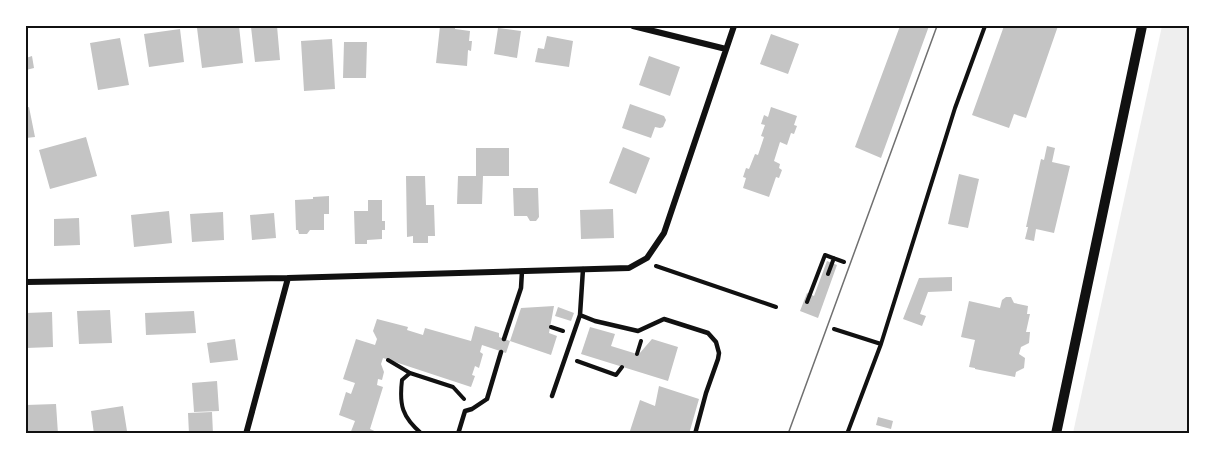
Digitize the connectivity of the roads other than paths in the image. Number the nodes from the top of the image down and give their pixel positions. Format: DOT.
graph roads {
  1 [pos="633,26"];
  2 [pos="734,26"];
  3 [pos="1142,26"];
  4 [pos="726,49"];
  5 [pos="583,269"];
  6 [pos="522,271"];
  7 [pos="288,278"];
  8 [pos="26,282"];
  9 [pos="580,315"];
  10 [pos="504,339"];
  11 [pos="501,352"];
  12 [pos="552,396"];
  13 [pos="246,434"];
  14 [pos="458,434"];
  15 [pos="695,434"];
  16 [pos="1056,434"];
  1 -- 4 [label="street"];
  2 -- 4 [label="street"];
  3 -- 16 [label="street"];
  4 -- 5 [label="street"];
  5 -- 6 [label="street"];
  5 -- 9 [label="lane"];
  6 -- 7 [label="street"];
  6 -- 10 [label="lane"];
  7 -- 8 [label="street"];
  7 -- 13 [label="street"];
  9 -- 12 [label="lane"];
  9 -- 15 [label="lane"];
  11 -- 14 [label="lane"];
}
